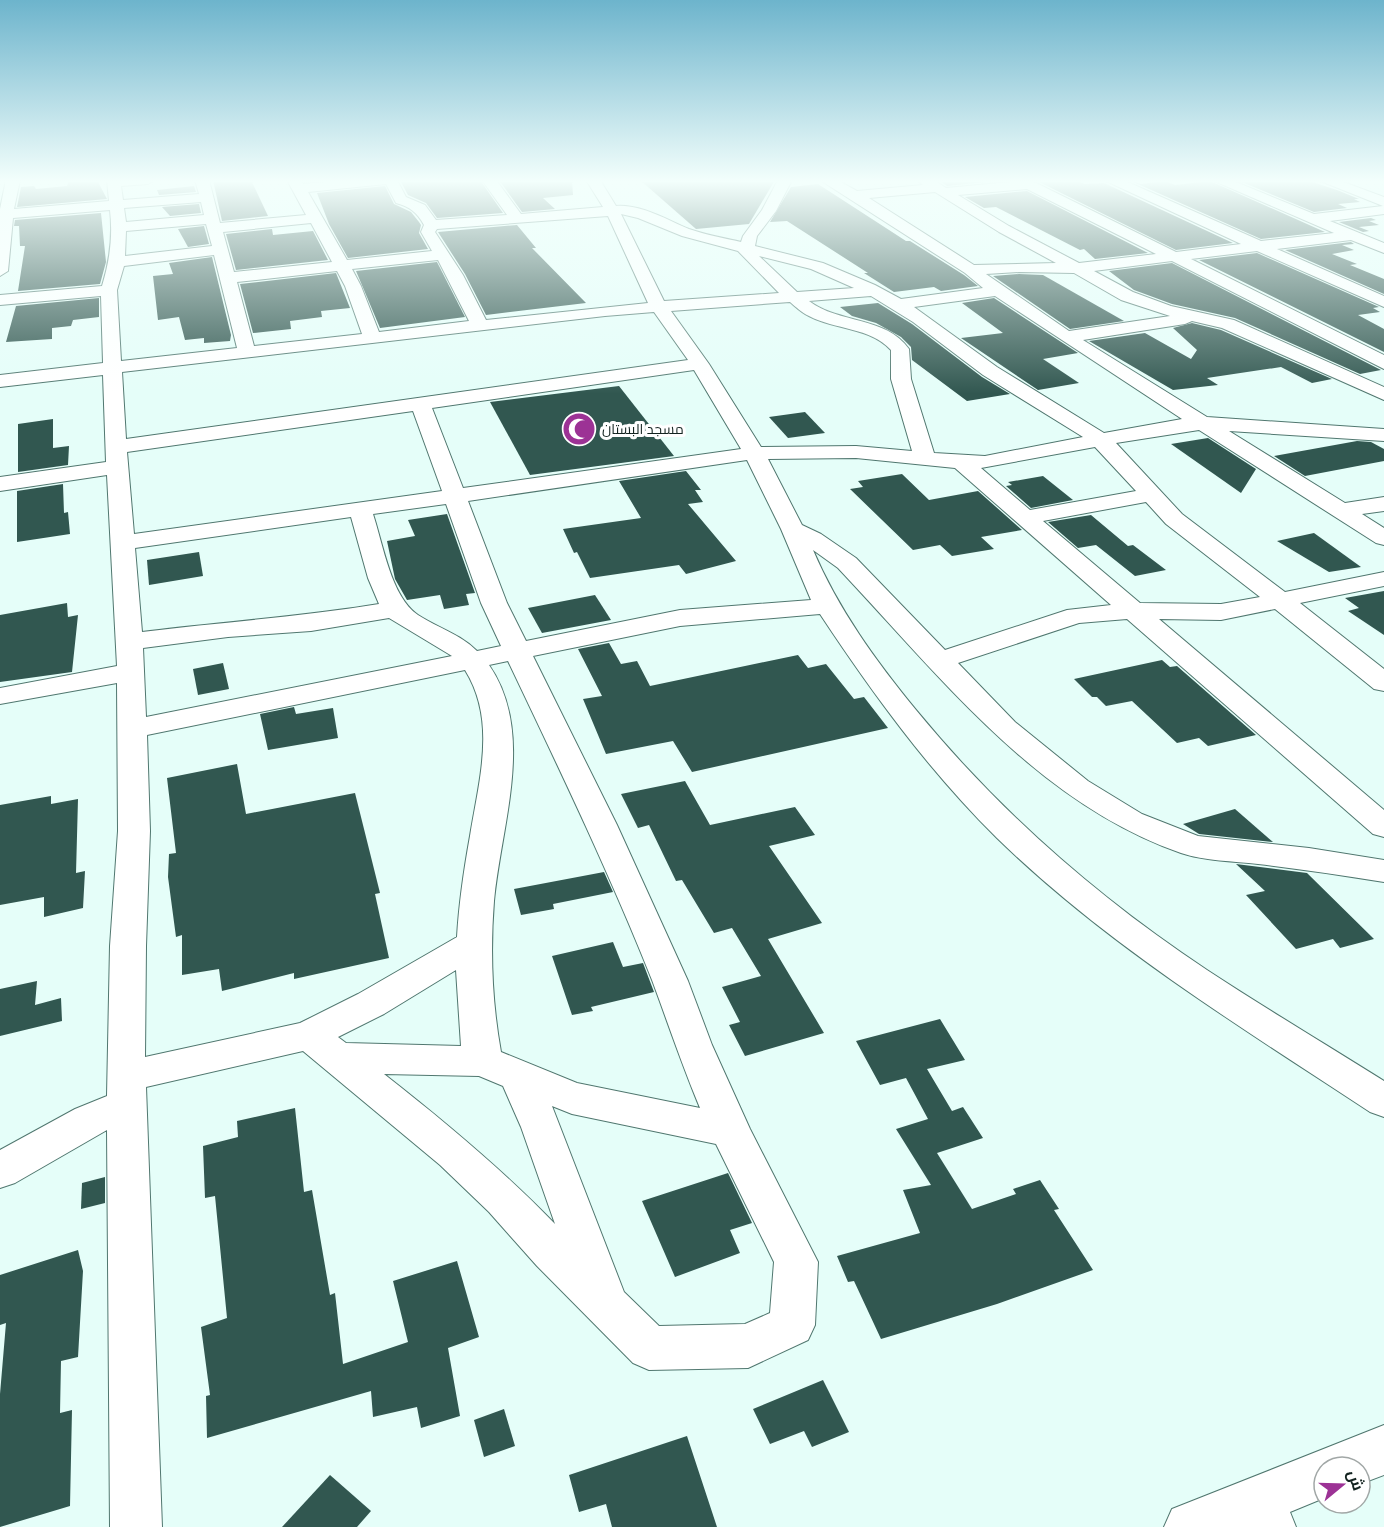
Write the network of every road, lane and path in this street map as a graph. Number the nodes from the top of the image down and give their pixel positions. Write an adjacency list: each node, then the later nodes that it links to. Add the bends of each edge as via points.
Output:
1 (1, 251): 20 (street)
2 (114, 251): 22 (street)
3 (216, 251): 22 (street)
4 (221, 251): 24 (street)
5 (334, 251): 17 (street)
6 (440, 251): 15 (street)
7 (634, 251): 33 (street)
8 (749, 251): 29 (street)
9 (765, 251): 27 (street, via 817,266)
10 (942, 251): 19 (street)
11 (1046, 251): 18 (street)
12 (1162, 251): 16 (street)
13 (1219, 251): 16 (street)
14 (1273, 251): 31 (street)
15 (442, 255): 17 (street); 21 (street)
16 (1173, 257): 18 (street); 40 (street)
17 (342, 266): 24 (street); 26 (street)
18 (1077, 268): 19 (street); 34 (street, via 1144,303)
19 (971, 270): 28 (street)
20 (0, 271)
21 (455, 274): 23 (street); 35 (street)
22 (113, 276): 30 (street); 44 (street)
23 (433, 277)
24 (227, 278): 39 (street)
25 (370, 284): 26 (street)
26 (353, 286): 37 (street)
27 (874, 291): 29 (street); 32 (street)
28 (998, 291): 32 (street); 36 (street)
29 (794, 295): 33 (street); 53 (street, via 818,314 876,332 897,345 901,379)
30 (0, 300)
31 (1384, 302)
32 (898, 304): 50 (street, via 989,370)
33 (658, 306): 35 (street); 43 (street)
34 (1203, 316): 36 (street); 41 (street)
35 (480, 326): 37 (street)
36 (1066, 337): 48 (street)
37 (372, 338): 39 (street)
38 (1384, 349): 40 (street)
39 (247, 352): 44 (street)
40 (1364, 352): 41 (street); 42 (street)
41 (1309, 361): 46 (street)
42 (1384, 363)
43 (700, 364): 47 (street); 51 (street)
44 (112, 368): 45 (street); 52 (street)
45 (0, 381)
46 (1384, 394)
47 (421, 404): 52 (street); 56 (street)
48 (1206, 423): 49 (street); 50 (street, via 1180,424); 60 (street)
49 (1384, 435)
50 (1099, 440): 54 (street, via 985,462); 57 (street)
51 (754, 453): 53 (street, via 844,452); 56 (street); 62 (street)
52 (117, 457): 55 (street); 64 (street)
53 (925, 459): 54 (street)
54 (961, 462): 61 (street)
55 (0, 484)
56 (456, 494): 59 (street); 70 (street)
57 (1149, 495): 61 (street); 66 (street, via 1203,543)
58 (1384, 504): 60 (street)
59 (360, 509): 64 (street); 68 (street)
60 (1341, 510): 63 (street)
61 (1027, 517): 69 (street)
62 (793, 529): 67 (street); 73 (street, via 847,563)
63 (1384, 538)
64 (124, 543): 71 (street)
65 (1384, 579): 66 (street)
66 (1282, 601): 69 (street, via 1221,612); 74 (street)
67 (827, 606): 70 (street, via 696,615); 83 (street, via 877,679 937,755 1008,831 1192,978)
68 (395, 609): 71 (street, via 311,623 228,629); 72 (street, via 411,622 464,650)
69 (1134, 610): 73 (street, via 1061,619); 77 (street)
70 (515, 650): 72 (street); 84 (street, via 605,835)
71 (131, 657): 75 (street); 76 (street)
72 (472, 660): 76 (street); 79 (street, via 492,699 499,742)
73 (941, 660): 78 (street, via 1033,753 1077,788 1131,821 1193,846)
74 (1384, 683)
75 (0, 696)
76 (132, 729): 82 (street, via 134,831)
77 (1384, 827)
78 (1384, 871)
79 (474, 943): 80 (street, via 371,1004); 81 (street, via 476,1026)
80 (323, 1046): 81 (street); 82 (street); 86 (street, via 455,1153)
81 (501, 1068): 84 (street, via 572,1098); 86 (street, via 541,1126)
82 (126, 1090): 85 (street, via 89,1120); 89 (street)
83 (1384, 1101)
84 (730, 1130): 86 (street, via 795,1262 792,1325 748,1346 649,1348)
85 (0, 1171)
86 (606, 1304)
87 (1312, 1481): 88 (street)
88 (1261, 1514): 90 (street)
89 (136, 1527)
90 (1190, 1527)

